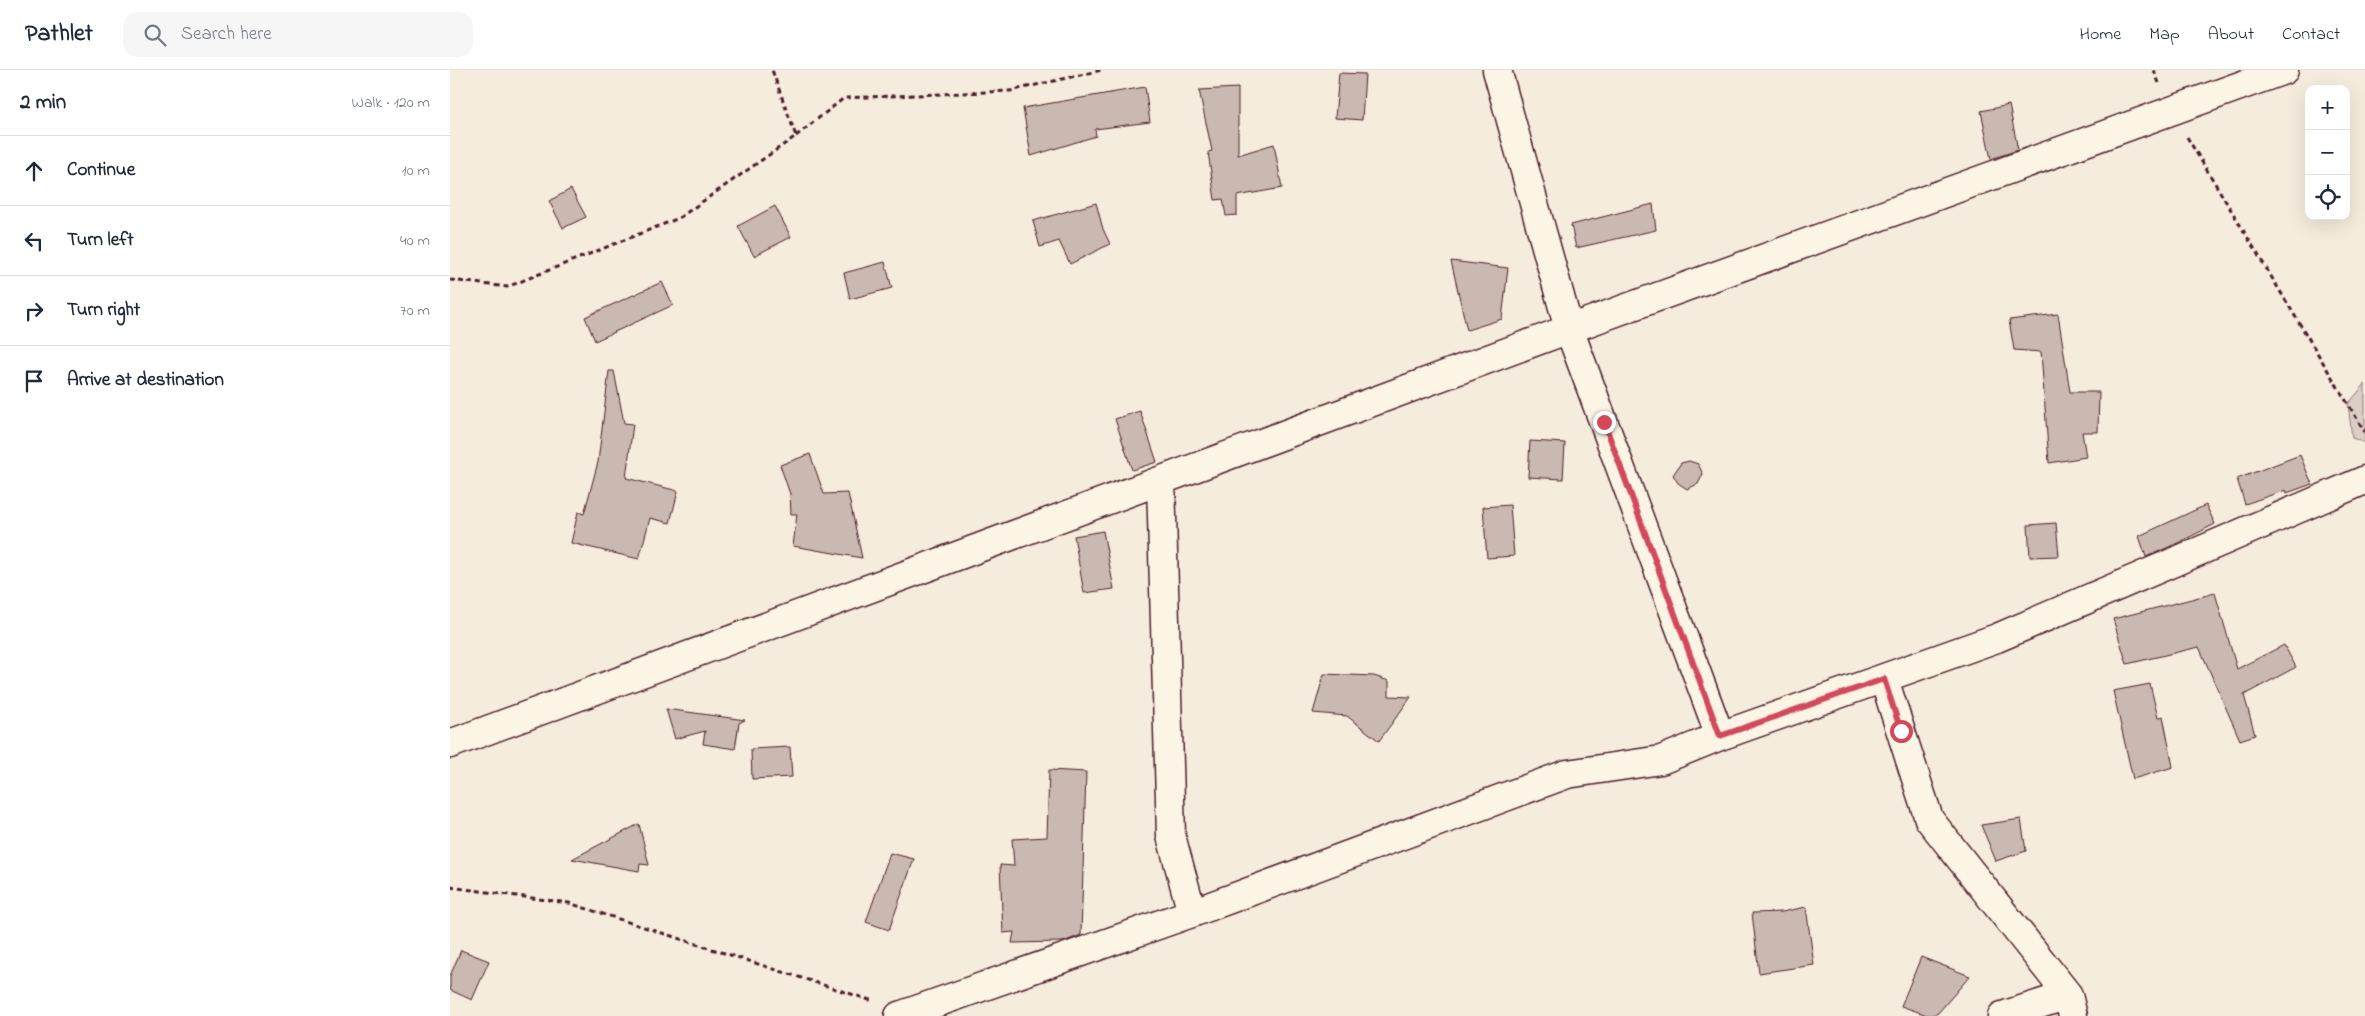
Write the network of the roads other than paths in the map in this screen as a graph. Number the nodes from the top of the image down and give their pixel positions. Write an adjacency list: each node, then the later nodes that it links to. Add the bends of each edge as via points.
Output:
1 (1497, 70): 3 (street)
2 (2284, 70): 3 (street)
3 (1569, 329): 5 (street); 7 (street)
4 (2365, 480): 6 (street, via 1997,638)
5 (1162, 481): 8 (street); 9 (street, via 1171,836)
6 (1884, 679): 7 (street); 10 (street, via 1929,819)
7 (1720, 736): 9 (street, via 1661,760 1567,774)
8 (450, 744)
9 (1192, 913): 11 (street)
10 (2071, 1005): 12 (street)
11 (904, 1014)
12 (2002, 1016)

